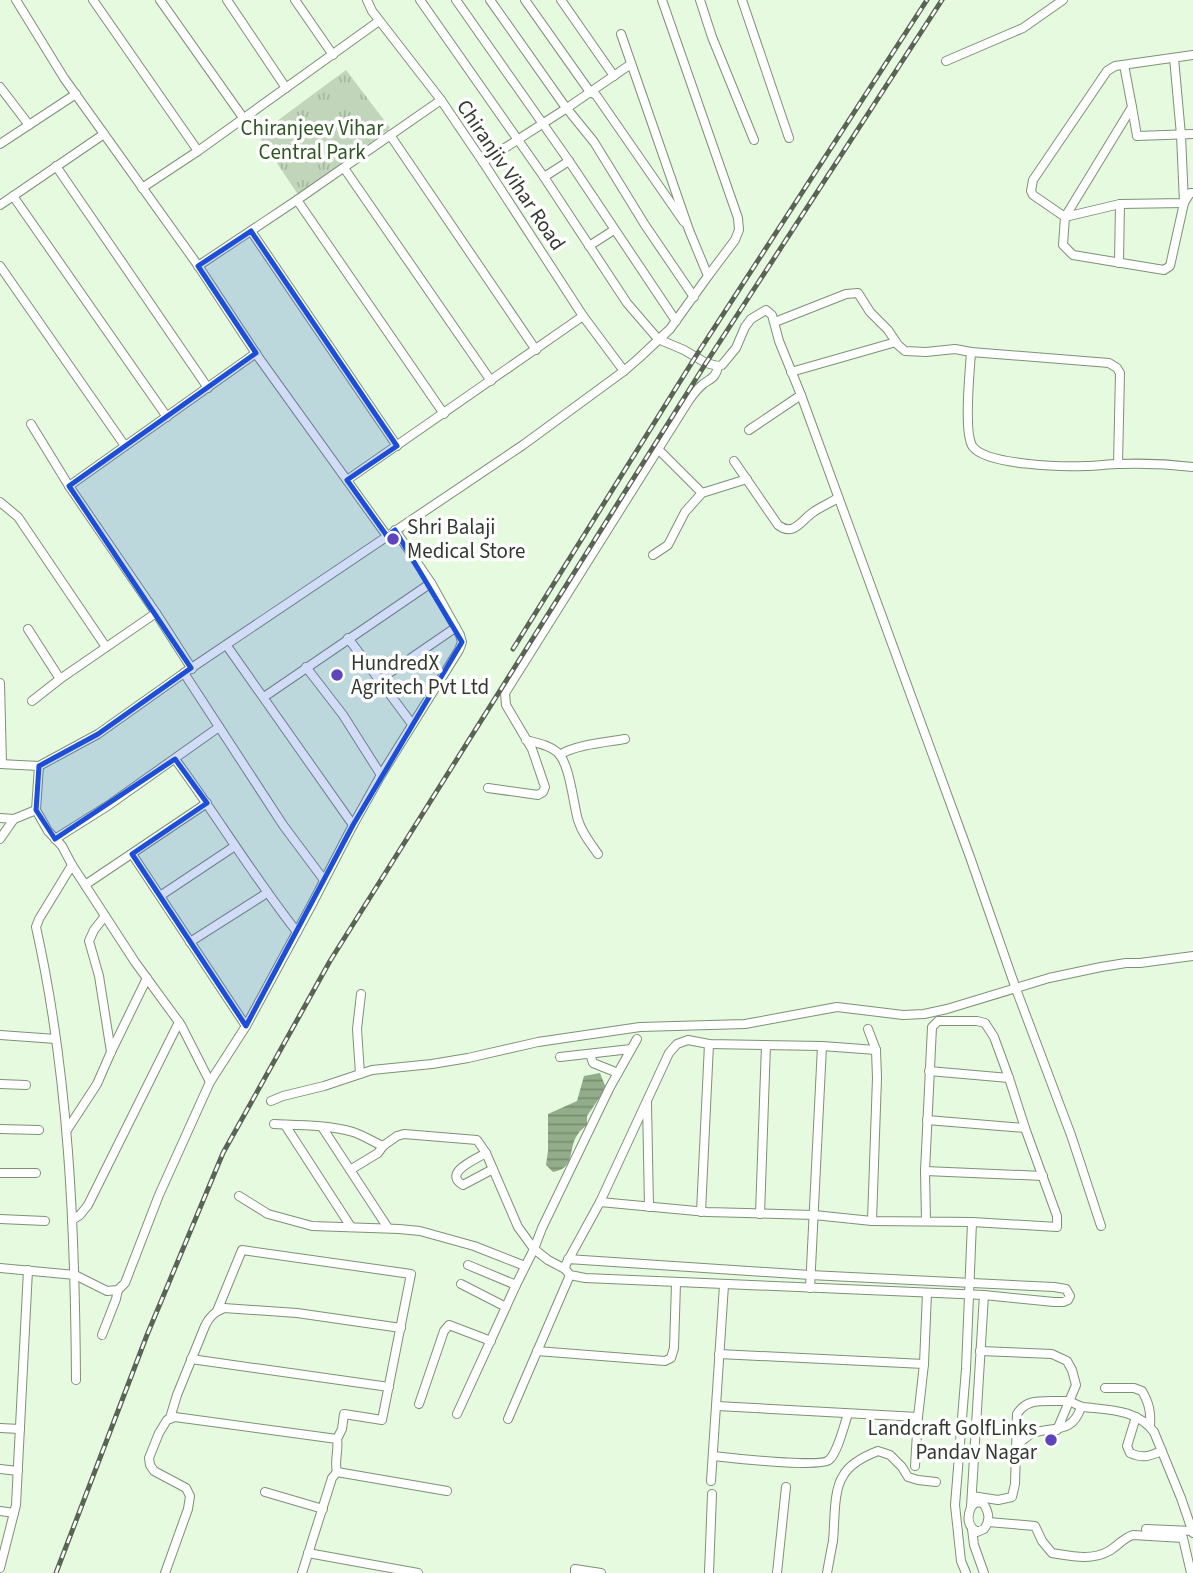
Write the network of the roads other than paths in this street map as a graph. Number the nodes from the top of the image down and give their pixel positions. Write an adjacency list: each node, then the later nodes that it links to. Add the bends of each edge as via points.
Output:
1 (16, 0): 28 (street)
2 (93, 0): 43 (street)
3 (160, 0): 32 (street)
4 (227, 0): 26 (street)
5 (295, 0): 18 (street)
6 (367, 0): 16 (street, Chiranjiv Vihar Road)
7 (420, 0): 40 (street)
8 (456, 0): 33 (street)
9 (490, 0): 31 (street)
10 (525, 0): 27 (street)
11 (561, 0): 24 (street)
12 (662, 0): 64 (street, via 738,219 735,240)
13 (700, 0): 41 (street)
14 (742, 0): 39 (street)
15 (1063, 0): 21 (street, via 1023,28)
16 (379, 21): 18 (street); 29 (street, Chiranjiv Vihar Road)
17 (621, 34): 22 (street)
18 (333, 55): 26 (street)
19 (1193, 55): 20 (street)
20 (1174, 58): 23 (street); 38 (street)
21 (946, 61)
22 (631, 64): 24 (street); 58 (street)
23 (1124, 65): 30 (street); 56 (street, via 1107,71 1034,180 1033,195)
24 (614, 76): 27 (street)
25 (0, 87): 34 (street)
26 (286, 88): 32 (street)
27 (590, 92): 31 (street); 58 (street)
28 (76, 94): 34 (street); 35 (street)
29 (441, 100): 37 (street); 45 (street, Chiranjiv Vihar Road)
30 (1132, 107): 38 (street, via 1137,136); 56 (street)
31 (567, 108): 33 (street); 65 (street)
32 (244, 119): 43 (street)
33 (542, 124): 40 (street); 44 (street)
34 (29, 125): 42 (street)
35 (104, 134): 46 (street); 49 (street)
36 (1193, 134): 38 (street)
37 (390, 135): 47 (street); 71 (street)
38 (1181, 135): 53 (street)
39 (789, 138)
40 (518, 140): 45 (street); 48 (street)
41 (754, 141)
42 (0, 144)
43 (198, 151): 49 (street)
44 (569, 161): 48 (street); 57 (street)
45 (483, 162): 66 (street, Chiranjiv Vihar Road)
46 (56, 166): 51 (street); 78 (street)
47 (344, 169): 52 (street); 77 (street)
48 (544, 177): 60 (street)
49 (142, 188): 62 (street)
50 (1193, 193): 53 (street)
51 (13, 196): 55 (street); 81 (street)
52 (298, 200): 59 (street); 80 (street)
53 (1184, 203): 54 (street); 61 (street, via 1170,265 1164,270)
54 (1120, 204): 56 (street); 61 (street)
55 (0, 205)
56 (1065, 217): 61 (street, via 1063,245 1067,250)
57 (614, 230): 60 (street); 67 (street)
58 (689, 230): 64 (street)
59 (251, 231): 62 (street); 85 (street)
60 (589, 246): 69 (street)
61 (1119, 263)
62 (198, 265): 73 (street)
63 (0, 266): 84 (street)
64 (708, 276): 65 (street)
65 (694, 297): 67 (street)
66 (583, 316): 71 (street); 75 (street, Chiranjiv Vihar Road)
67 (676, 321): 69 (street)
68 (775, 322): 70 (street, via 858,293); 74 (street, via 766,310 751,319 736,348); 76 (street)
69 (658, 339): 74 (street); 75 (street)
70 (896, 342): 72 (street, via 905,351); 76 (street)
71 (536, 349): 77 (street)
72 (971, 352): 88 (street, via 1098,361 1117,368); 88 (street, via 968,395 973,448 1010,462 1087,467)
73 (256, 353): 78 (street); 91 (street)
74 (718, 366): 86 (street, via 714,378 689,400)
75 (624, 372): 96 (street)
76 (791, 372): 79 (street)
77 (491, 382): 80 (street)
78 (208, 388): 81 (street)
79 (801, 395): 83 (street); 94 (street)
80 (444, 414): 85 (street)
81 (167, 417): 84 (street)
82 (31, 424): 92 (street)
83 (749, 430)
84 (125, 446): 92 (street)
85 (397, 446): 91 (street)
86 (659, 450): 93 (street); 117 (street, via 505,693 506,705)
87 (734, 461): 90 (street)
88 (1118, 464): 89 (street)
89 (1193, 467)
90 (747, 479): 93 (street); 94 (street, via 783,528 799,526)
91 (347, 480): 97 (street)
92 (69, 486): 100 (street)
93 (702, 493): 98 (street, via 685,512 668,545)
94 (838, 498): 144 (street)
95 (0, 502): 105 (street, via 18,517)
96 (395, 530): 97 (street); 99 (street)
97 (387, 536): 104 (street)
98 (653, 555)
99 (430, 583): 102 (street); 103 (street)
100 (156, 613): 105 (street); 107 (street)
101 (27, 628): 108 (street)
102 (455, 628): 109 (street); 114 (street, via 459,650)
103 (348, 638): 106 (street); 109 (street)
104 (227, 646): 107 (street); 111 (street)
105 (107, 647): 108 (street)
106 (306, 667): 111 (street); 122 (street)
107 (188, 671): 115 (street); 121 (street, via 98,734)
108 (60, 679): 112 (street)
109 (379, 680): 114 (street)
110 (0, 683): 113 (street)
111 (264, 697): 128 (street)
112 (32, 701)
113 (1, 710): 120 (street)
114 (412, 724): 122 (street)
115 (219, 727): 119 (street); 135 (street)
116 (625, 739): 118 (street)
117 (526, 740): 118 (street); 123 (street, via 543,792)
118 (560, 755): 133 (street, via 577,818)
119 (175, 759): 124 (street); 130 (street)
120 (1, 764): 121 (street)
121 (39, 766): 125 (street)
122 (381, 775): 128 (street)
123 (488, 788)
124 (207, 803): 131 (street); 132 (street)
125 (36, 810): 127 (street); 130 (street)
126 (0, 818): 127 (street)
127 (14, 818): 129 (street)
128 (353, 825): 135 (street)
129 (0, 839)
130 (55, 839): 134 (street)
131 (236, 846): 137 (street); 138 (street)
132 (132, 853): 136 (street); 138 (street)
133 (598, 854)
134 (72, 865): 136 (street); 150 (street, via 36,926)
135 (324, 880): 140 (street)
136 (85, 885): 139 (street)
137 (267, 893): 140 (street); 141 (street)
138 (160, 896): 141 (street)
139 (105, 916): 143 (street); 157 (street, via 89,941)
140 (297, 932): 147 (street)
141 (190, 942): 147 (street)
142 (1193, 956): 144 (street, via 1101,967)
143 (147, 978): 146 (street); 157 (street)
144 (1016, 989): 162 (street, via 923,1014 837,1007 745,1024 640,1027); 197 (street)
145 (361, 994): 162 (street, via 357,1028)
146 (179, 1022): 164 (street); 192 (street, via 89,1205)
147 (246, 1026): 164 (street)
148 (868, 1029): 156 (street)
149 (0, 1035): 150 (street)
150 (56, 1039): 176 (street)
151 (637, 1039): 155 (street)
152 (709, 1044): 153 (street); 167 (street, via 688,1040 677,1044); 188 (street)
153 (766, 1045): 154 (street); 189 (street)
154 (822, 1046): 156 (street); 190 (street)
155 (631, 1049): 158 (street); 161 (street)
156 (876, 1050): 194 (street)
157 (111, 1052): 176 (street, via 97,1084)
158 (590, 1054): 159 (street); 161 (street, via 593,1063)
159 (560, 1057)
160 (929, 1071): 163 (street); 163 (street, via 935,1023 977,1021 989,1027); 169 (street)
161 (618, 1073): 200 (street)
162 (360, 1074): 168 (street)
163 (1009, 1078): 173 (street)
164 (210, 1082): 215 (street, via 125,1283)
165 (0, 1084): 166 (street)
166 (26, 1085)
167 (647, 1100): 186 (street); 187 (street)
168 (271, 1101)
169 (927, 1120): 173 (street); 181 (street)
170 (275, 1125): 171 (street)
171 (285, 1125): 172 (street); 198 (street)
172 (322, 1127): 177 (street, via 356,1132); 180 (street)
173 (1025, 1128): 184 (street)
174 (0, 1129): 175 (street)
175 (39, 1129)
176 (66, 1130): 192 (street)
177 (383, 1146): 178 (street, via 404,1134 477,1140); 180 (street)
178 (486, 1153): 179 (street); 179 (street, via 468,1163 456,1179 463,1185)
179 (493, 1168): 200 (street, via 518,1227)
180 (349, 1170): 199 (street)
181 (925, 1171): 184 (street); 195 (street)
182 (0, 1173): 183 (street)
183 (36, 1173)
184 (1043, 1176): 196 (street, via 1057,1227)
185 (239, 1196): 198 (street, via 268,1214 312,1226)
186 (600, 1202): 187 (street); 201 (street)
187 (649, 1207): 188 (street)
188 (701, 1212): 189 (street)
189 (760, 1214): 190 (street)
190 (814, 1216): 194 (street); 208 (street)
191 (0, 1219): 193 (street)
192 (72, 1220): 207 (street)
193 (45, 1221)
194 (872, 1221): 195 (street)
195 (926, 1222): 196 (street)
196 (972, 1222): 210 (street)
197 (1101, 1226)
198 (351, 1227): 199 (street)
199 (388, 1228): 203 (street, via 447,1238)
200 (534, 1249): 203 (street); 206 (street)
201 (568, 1259): 206 (street); 208 (street)
202 (468, 1265): 213 (street)
203 (526, 1266): 213 (street)
204 (0, 1268): 205 (street)
205 (28, 1270): 207 (street); 244 (street)
206 (568, 1272): 209 (street, via 585,1278); 224 (street)
207 (75, 1275): 215 (street, via 107,1292); 229 (street)
208 (810, 1275): 210 (street); 214 (street)
209 (676, 1283): 212 (street); 224 (street, via 674,1348 665,1361)
210 (969, 1283): 217 (street); 218 (street, via 1054,1287 1066,1289 1070,1296 1063,1302)
211 (461, 1284): 219 (street)
212 (724, 1285): 214 (street); 226 (street)
213 (516, 1286): 219 (street)
214 (810, 1288): 216 (street)
215 (118, 1290): 222 (street)
216 (927, 1293): 217 (street); 228 (street)
217 (969, 1295): 218 (street); 280 (street, via 955,1505)
218 (984, 1295): 225 (street)
219 (506, 1307): 223 (street)
220 (217, 1311): 221 (street, via 297,1313); 221 (street, via 242,1250 411,1274); 227 (street, via 209,1318)
221 (401, 1328): 230 (street)
222 (102, 1335)
223 (491, 1341): 233 (street, via 449,1325); 237 (street)
224 (537, 1351): 241 (street)
225 (980, 1351): 232 (street, via 1052,1354 1067,1361 1076,1385); 260 (street)
226 (719, 1354): 228 (street); 234 (street)
227 (191, 1359): 230 (street); 240 (street)
228 (924, 1364): 238 (street)
229 (76, 1380)
230 (389, 1387): 246 (street, via 382,1420 344,1414)
231 (1105, 1388): 242 (street, via 1142,1391 1151,1414)
232 (1068, 1401): 235 (street); 245 (street); 247 (street, via 1032,1401 1022,1407 1017,1414)
233 (419, 1404)
234 (717, 1406): 236 (street); 249 (street)
235 (1082, 1407): 239 (street); 245 (street, via 1079,1415)
236 (848, 1413): 238 (street); 249 (street, via 835,1450 824,1463)
237 (457, 1414)
238 (918, 1417): 250 (street)
239 (1136, 1417): 242 (street); 248 (street, via 1127,1446 1130,1452 1146,1457)
240 (170, 1418): 246 (street); 272 (street, via 159,1433 150,1465 186,1488 190,1496)
241 (508, 1419)
242 (1150, 1426): 248 (street)
243 (0, 1428): 244 (street)
244 (20, 1429): 252 (street)
245 (1057, 1430): 247 (street, via 1032,1434)
246 (337, 1439): 253 (street)
247 (1017, 1445): 260 (street, via 1012,1497)
248 (1162, 1451): 268 (street)
249 (713, 1456): 254 (street)
250 (915, 1466)
251 (0, 1469): 252 (street)
252 (18, 1471): 264 (street)
253 (337, 1472): 257 (street); 262 (street)
254 (711, 1481)
255 (936, 1482): 279 (street, via 908,1477 890,1455 878,1451 852,1465 842,1476 837,1494)
256 (786, 1487): 278 (street)
257 (447, 1491)
258 (265, 1492): 262 (street)
259 (712, 1494): 277 (street)
260 (972, 1496): 261 (street)
261 (971, 1507): 265 (street, via 983,1503); 266 (street, via 968,1521)
262 (323, 1509): 270 (street)
263 (0, 1511): 264 (street)
264 (14, 1513): 271 (street)
265 (988, 1522): 266 (street, via 985,1529); 269 (street, via 1035,1526 1052,1553 1087,1558 1133,1535)
266 (972, 1529): 281 (street)
267 (1146, 1529): 268 (street)
268 (1193, 1534): 269 (street)
269 (1182, 1538): 282 (street)
270 (308, 1553): 273 (street); 274 (street)
271 (0, 1569)
272 (165, 1573)
273 (302, 1573)
274 (418, 1573)
275 (575, 1573): 276 (street, via 575,1569)
276 (601, 1573)
277 (709, 1573)
278 (777, 1573)
279 (827, 1573)
280 (966, 1573)
281 (984, 1573)
282 (1191, 1573)

